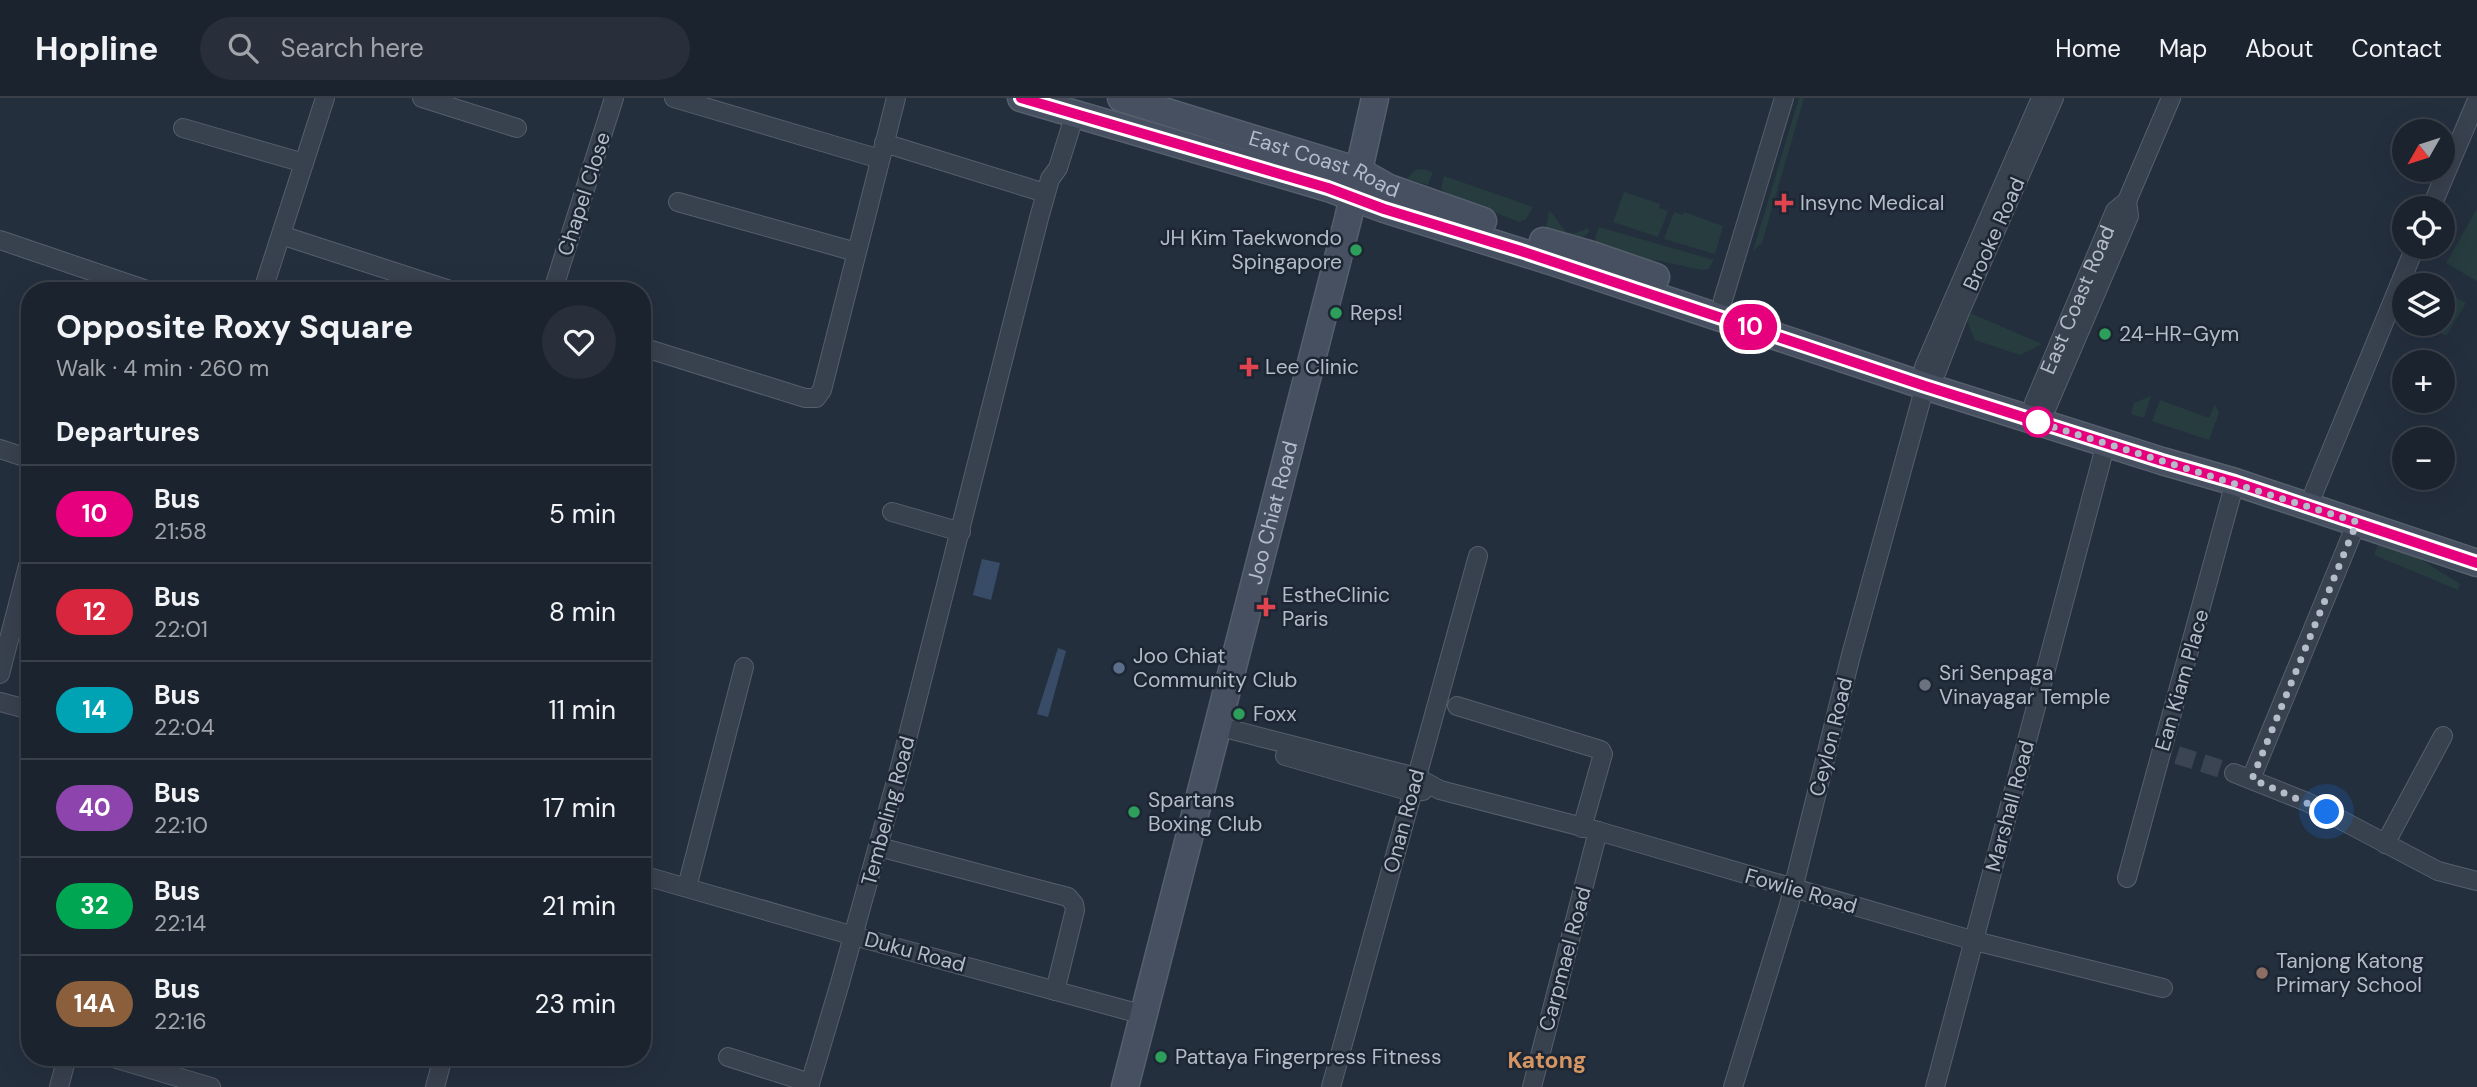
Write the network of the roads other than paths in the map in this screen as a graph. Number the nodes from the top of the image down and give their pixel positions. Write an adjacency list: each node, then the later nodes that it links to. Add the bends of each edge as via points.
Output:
1 (325, 98): 18 (street)
2 (422, 98): 16 (street)
3 (614, 98): 30 (street, Chapel Close)
4 (674, 98): 17 (street)
5 (896, 98): 17 (street)
6 (1021, 98): 14 (main road, East Coast Road)
7 (1121, 98): 19 (main road, East Coast Road)
8 (1375, 98): 19 (main road, Joo Chiat Road)
9 (1784, 98): 31 (street)
10 (2041, 98): 33 (street, Brooke Road)
11 (2054, 98): 33 (street, Brooke Road)
12 (2171, 98): 34 (street, East Coast Road, via 2127,201 2129,216 2076,320)
13 (2477, 100): 21 (street)
14 (1069, 113): 19 (main road, East Coast Road); 20 (street, Tembeling Road, via 1058,168)
15 (183, 128): 18 (street)
16 (517, 128)
17 (882, 151): 20 (street); 25 (street)
18 (304, 163): 23 (street)
19 (1356, 184): 31 (main road, East Coast Road, via 1390,188); 33 (main road, East Coast Road, via 1384,209); 52 (main road, Joo Chiat Road)
20 (1048, 186): 42 (street, Tembeling Road)
21 (2436, 196)
22 (678, 202): 25 (street)
23 (281, 235): 28 (street); 29 (street)
24 (0, 240): 27 (street)
25 (856, 252): 32 (street, via 822,390 816,398)
26 (2409, 259): 39 (street)
27 (124, 282)
28 (266, 282)
29 (425, 282)
30 (556, 282)
31 (1723, 300): 33 (main road, East Coast Road)
32 (651, 350)
33 (1929, 375): 34 (main road, East Coast Road); 35 (main road, East Coast Road); 64 (street, Ceylon Road, via 1851,655)
34 (2040, 405): 39 (main road, East Coast Road)
35 (2106, 443): 38 (main road, East Coast Road); 66 (street, Marshall Road)
36 (0, 449): 37 (street)
37 (21, 456)
38 (2235, 482): 39 (main road, East Coast Road); 61 (street, Ean Kiam Place, via 2169,753)
39 (2308, 498): 41 (main road); 43 (main road)
40 (892, 512): 42 (street)
41 (2357, 522): 45 (main road); 55 (street)
42 (961, 532): 59 (street, Tembeling Road)
43 (2477, 544)
44 (1478, 556): 56 (street, Onan Road)
45 (2477, 563)
46 (21, 593): 48 (street)
47 (744, 667): 63 (street)
48 (0, 674)
49 (0, 702): 51 (street)
50 (1457, 706): 57 (street, Carpmael Road, via 1601,750)
51 (21, 708)
52 (1216, 731): 56 (street, Fowlie Road); 69 (main road, Joo Chiat Road)
53 (2443, 736): 58 (street)
54 (2234, 773): 55 (street)
55 (2252, 779): 58 (street)
56 (1414, 785): 57 (street, Fowlie Road); 79 (street, Onan Road)
57 (1590, 830): 64 (street, Fowlie Road); 80 (street, Carpmael Road)
58 (2385, 844): 62 (street, via 2438,871)
59 (879, 846): 65 (street, Tembeling Road); 68 (street, via 1068,897 1074,910)
60 (651, 877): 63 (street, Duku Road)
61 (2127, 878)
62 (2477, 881)
63 (687, 887): 65 (street, Duku Road)
64 (1793, 889): 66 (street, Fowlie Road); 81 (street, Ceylon Road)
65 (854, 936): 68 (street, Duku Road); 74 (street, Tembeling Road)
66 (1975, 941): 67 (street, Fowlie Road); 82 (street, Marshall Road)
67 (2163, 988)
68 (1055, 991): 69 (street, Duku Road)
69 (1144, 1014): 78 (main road, Joo Chiat Road)
70 (728, 1057): 74 (street)
71 (65, 1066): 75 (street)
72 (140, 1066): 76 (street)
73 (441, 1066): 77 (street)
74 (809, 1085)
75 (59, 1087)
76 (211, 1087)
77 (435, 1087)
78 (1125, 1087)
79 (1331, 1087)
80 (1532, 1087)
81 (1733, 1087)
82 (1935, 1087)

